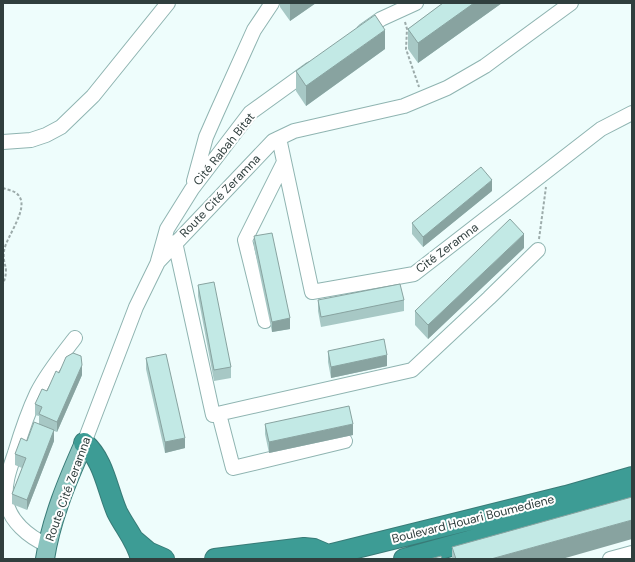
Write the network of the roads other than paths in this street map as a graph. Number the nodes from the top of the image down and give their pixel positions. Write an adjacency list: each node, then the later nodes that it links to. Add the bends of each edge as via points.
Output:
1 (168, 3): 9 (street, via 93,96 61,126 31,140)
2 (272, 3): 11 (street, Cité Rabah Bitat, via 254,30 206,137)
3 (416, 3): 5 (street, via 382,19)
4 (572, 4): 8 (street, Route Cité Zeramna, via 485,66 447,88 404,106 294,131)
5 (350, 41)
6 (325, 59): 11 (street, Cité Rabah Bitat, via 250,114)
7 (632, 113): 10 (street, Cité Zeramna, via 601,129 414,274 312,292)
8 (278, 138): 10 (street, Cité Zeramna); 12 (street, Route Cité Zeramna)
9 (3, 142)
10 (284, 162): 15 (street, via 245,240)
11 (192, 189): 14 (street, Cité Rabah Bitat, via 167,230)
12 (176, 242): 14 (street, Route Cité Zeramna); 17 (street, via 213,415)
13 (538, 250): 17 (street, via 412,370)
14 (158, 262): 19 (street, Route Cité Zeramna, via 133,314)
15 (265, 320)
16 (76, 338): 26 (street, via 54,365 37,392 5,485 6,501 19,525)
17 (219, 414): 18 (street, via 233,468)
18 (345, 440)
19 (84, 443): 25 (highway, via 96,457 117,511); 26 (main road, Route Cité Zeramna, via 63,495)
20 (632, 467): 22 (street)
21 (632, 477): 22 (highway, Boulevard Houari Boumediene)
22 (612, 484): 28 (highway, Boulevard Houari Boumediene)
23 (632, 496): 24 (highway, Boulevard Houari Boumediene)
24 (599, 505): 31 (highway, Boulevard Houari Boumediene); 32 (highway, via 595,514 587,520)
25 (138, 550): 29 (highway)
26 (46, 552)
27 (632, 553): 33 (street)
28 (320, 557): 30 (highway, via 314,549 304,548)
29 (164, 559)
30 (215, 559)
31 (404, 559)
32 (444, 559)
33 (610, 559)

